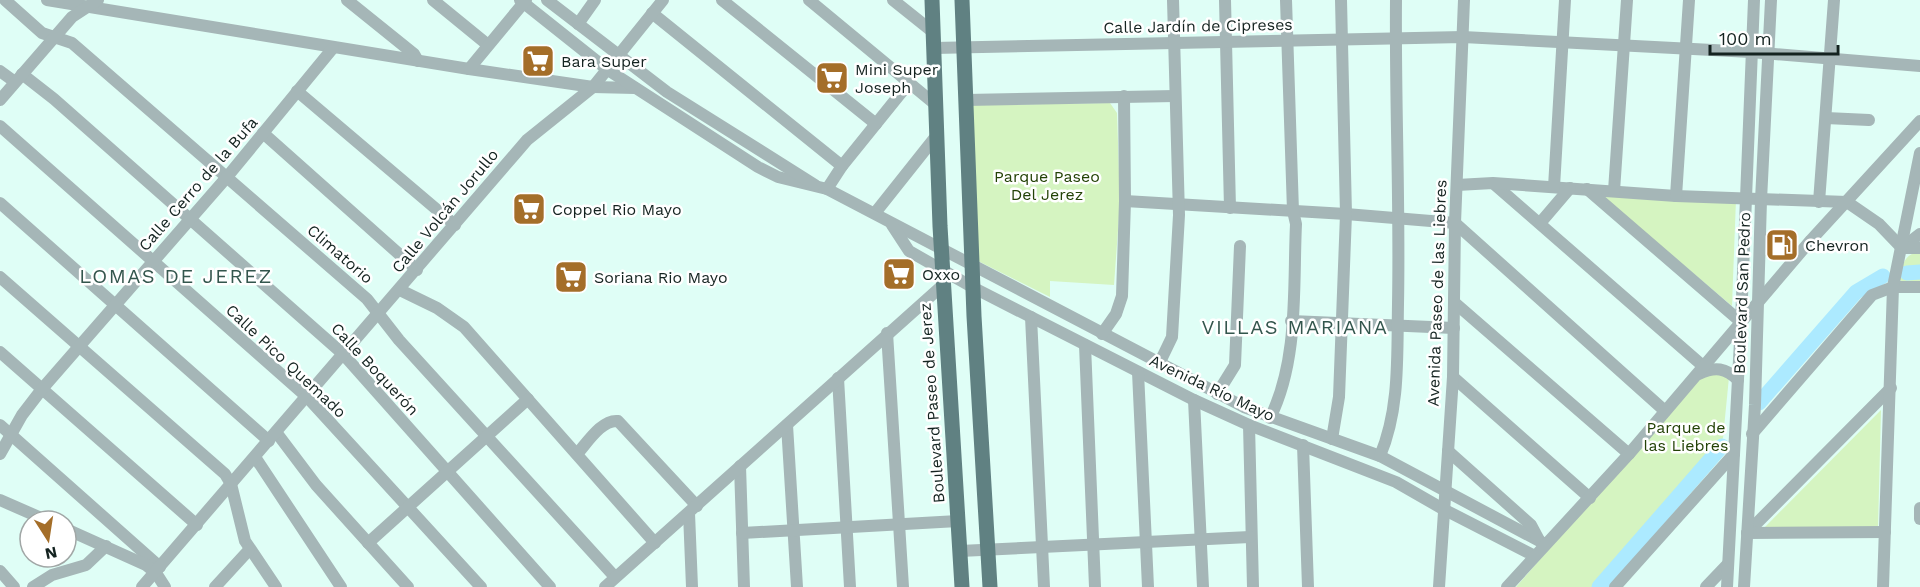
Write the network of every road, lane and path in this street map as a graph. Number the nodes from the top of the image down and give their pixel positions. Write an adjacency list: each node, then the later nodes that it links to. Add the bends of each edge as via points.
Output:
1 (5, 0): 32 (street, Climatorio)
2 (47, 0): 27 (street)
3 (98, 0): 27 (street)
4 (347, 0): 49 (street)
5 (433, 0): 39 (street)
6 (547, 0): 29 (street, Avenida Río Mayo)
7 (595, 0): 29 (street)
8 (663, 0): 28 (street, Calle Volcán Jorullo)
9 (722, 0): 67 (street)
10 (809, 0): 55 (street)
11 (893, 0): 30 (street)
12 (932, 0): 30 (main road, Boulevard Paseo de Jerez)
13 (962, 0): 40 (main road)
14 (1173, 0): 38 (street)
15 (1225, 0): 34 (street)
16 (1286, 0): 35 (street)
17 (1341, 0): 36 (street)
18 (1396, 0): 33 (street)
19 (1464, 0): 31 (street, Avenida Paseo de las Liebres)
20 (1565, 0): 37 (street)
21 (1627, 0): 41 (street)
22 (1689, 0): 44 (street)
23 (1754, 0): 45 (street, Boulevard San Pedro)
24 (1771, 0): 46 (street, Boulevard San Pedro)
25 (1834, 0): 48 (street)
26 (523, 1): 39 (street); 53 (street, Avenida Río Mayo)
27 (83, 4): 32 (street); 42 (street)
28 (652, 13): 47 (street, Calle Volcán Jorullo); 72 (street)
29 (578, 24): 47 (street, Avenida Río Mayo)
30 (933, 32): 43 (main road, Boulevard Paseo de Jerez)
31 (1463, 37): 33 (street, Calle Jardín de Cipreses); 37 (street, Calle Jardín de Cipreses); 75 (street, Avenida Paseo de las Liebres)
32 (53, 38): 54 (street); 73 (street, Climatorio, via 72,43)
33 (1395, 38): 36 (street, Calle Jardín de Cipreses); 94 (street)
34 (1226, 40): 35 (street, Calle Jardín de Cipreses); 38 (street, Calle Jardín de Cipreses); 89 (street)
35 (1287, 40): 36 (street, Calle Jardín de Cipreses); 90 (street)
36 (1342, 40): 92 (street)
37 (1563, 42): 41 (street, Calle Jardín de Cipreses); 77 (street)
38 (1176, 43): 40 (street, Calle Jardín de Cipreses); 60 (street)
39 (488, 45): 51 (street)
40 (963, 47): 43 (street, Calle Jardín de Cipreses); 62 (main road)
41 (1623, 47): 44 (street, Calle Jardín de Cipreses); 80 (street)
42 (333, 48): 49 (street); 58 (street, Calle Cerro de la Bufa)
43 (934, 48): 63 (main road, Boulevard Paseo de Jerez)
44 (1685, 50): 45 (street, Calle Jardín de Cipreses); 81 (street)
45 (1750, 52): 46 (street, Calle Jardín de Cipreses); 82 (street, Boulevard San Pedro)
46 (1768, 53): 48 (street, Calle Jardín de Cipreses); 83 (street, Boulevard San Pedro)
47 (618, 56): 53 (street, Calle Volcán Jorullo); 76 (street, Avenida Río Mayo, via 667,92)
48 (1830, 57): 50 (street, Calle Jardín de Cipreses); 64 (street)
49 (418, 61): 51 (street)
50 (1920, 66)
51 (469, 69): 56 (street)
52 (0, 70): 54 (street, Calle Boquerón)
53 (608, 70): 56 (street, Calle Volcán Jorullo); 57 (street, Avenida Río Mayo)
54 (19, 78): 61 (street); 93 (street, Calle Boquerón)
55 (909, 83): 63 (street); 67 (street)
56 (593, 87): 57 (street); 97 (street, Calle Volcán Jorullo, via 527,140)
57 (634, 88): 76 (street, Avenida Río Mayo, via 758,167 792,182)
58 (297, 91): 69 (street, Calle Cerro de la Bufa); 97 (street)
59 (1124, 96): 60 (street); 62 (street); 84 (street)
60 (1176, 96): 88 (street)
61 (0, 100)
62 (966, 100): 105 (main road)
63 (936, 105): 70 (main road, Boulevard Paseo de Jerez)
64 (1826, 118): 65 (street); 85 (street)
65 (1869, 120)
66 (1920, 121): 86 (street)
67 (876, 124): 72 (street)
68 (0, 126): 104 (street, Calle Pico Quemado)
69 (263, 133): 73 (street, Calle Cerro de la Bufa); 106 (street)
70 (937, 135): 91 (street); 101 (main road, Boulevard Paseo de Jerez)
71 (1920, 153): 102 (street)
72 (842, 166): 76 (street)
73 (227, 177): 93 (street, Calle Cerro de la Bufa); 116 (street, Climatorio, via 367,299)
74 (1494, 183): 75 (street); 77 (street); 95 (street)
75 (1457, 185): 96 (street, Avenida Paseo de las Liebres)
76 (821, 187): 91 (street, Avenida Río Mayo)
77 (1554, 187): 78 (street)
78 (1570, 188): 79 (street); 95 (street)
79 (1587, 189): 80 (street); 119 (street)
80 (1614, 191): 81 (street)
81 (1676, 196): 82 (street)
82 (1745, 199): 83 (street); 119 (street, Boulevard San Pedro)
83 (1761, 200): 85 (street); 115 (street, Boulevard San Pedro)
84 (1125, 201): 88 (street); 124 (street, via 1122,296 1116,314)
85 (1819, 202): 86 (street)
86 (1847, 202): 102 (street, via 1867,213); 115 (street)
87 (0, 203): 113 (street)
88 (1179, 205): 89 (street); 129 (street, via 1172,338)
89 (1230, 208): 90 (street)
90 (1293, 211): 92 (street); 118 (street, via 1296,224)
91 (875, 213): 98 (street, Avenida Río Mayo)
92 (1346, 214): 94 (street); 120 (street)
93 (190, 218): 104 (street, Calle Cerro de la Bufa); 128 (street, Calle Boquerón)
94 (1400, 218): 96 (street); 121 (street)
95 (1541, 222): 130 (street)
96 (1455, 223): 114 (street, Avenida Paseo de las Liebres); 142 (street)
97 (455, 225): 106 (street, Calle Volcán Jorullo)
98 (892, 225): 101 (street, Avenida Río Mayo); 108 (street, Avenida Río Mayo, via 909,251)
99 (1920, 234): 102 (street)
100 (1240, 246): 138 (street, via 1235,365)
101 (942, 247): 105 (street, Avenida Río Mayo); 108 (main road, Boulevard Paseo de Jerez)
102 (1902, 248): 103 (street); 109 (street)
103 (1920, 248)
104 (152, 262): 113 (street, Calle Cerro de la Bufa); 139 (street, Calle Pico Quemado)
105 (973, 265): 111 (main road); 124 (street, Avenida Río Mayo)
106 (417, 270): 112 (street, Calle Volcán Jorullo)
107 (0, 277): 125 (street)
108 (943, 278): 111 (street, Avenida Río Mayo); 123 (street); 172 (main road, Boulevard Paseo de Jerez)
109 (1894, 283): 110 (street); 136 (street); 147 (street, via 1864,303)
110 (1920, 287)
111 (974, 288): 117 (street, Avenida Río Mayo); 191 (main road)
112 (400, 290): 116 (street, Calle Volcán Jorullo); 140 (street, via 464,327)
113 (116, 303): 125 (street, Calle Cerro de la Bufa); 150 (street)
114 (1455, 303): 122 (street, Avenida Paseo de las Liebres); 157 (street)
115 (1759, 303): 119 (street); 147 (street, Boulevard San Pedro)
116 (379, 314): 128 (street, Calle Volcán Jorullo); 149 (street, Climatorio)
117 (1030, 316): 126 (street, Avenida Río Mayo); 189 (street)
118 (1291, 321): 120 (street); 143 (street, via 1285,385)
119 (1741, 322): 130 (street); 135 (street, Boulevard San Pedro)
120 (1343, 324): 121 (street); 151 (street)
121 (1398, 326): 122 (street); 158 (street, via 1392,423)
122 (1454, 328): 132 (street, Avenida Paseo de las Liebres)
123 (887, 333): 133 (street); 173 (street)
124 (1102, 334): 129 (street, Avenida Río Mayo)
125 (79, 345): 137 (street, Calle Cerro de la Bufa); 162 (street)
126 (1085, 345): 131 (street, Avenida Río Mayo); 187 (street)
127 (0, 352): 137 (street)
128 (343, 354): 139 (street, Calle Volcán Jorullo); 161 (street, Calle Boquerón)
129 (1159, 364): 138 (street, Avenida Río Mayo)
130 (1703, 366): 134 (street)
131 (1138, 372): 141 (street, Avenida Río Mayo); 183 (street)
132 (1453, 377): 154 (street, Avenida Paseo de las Liebres); 164 (street)
133 (838, 378): 145 (street); 175 (street)
134 (1693, 378): 135 (street, via 1708,369 1719,369 1727,370); 142 (street)
135 (1738, 380): 153 (street, Boulevard San Pedro)
136 (1891, 388): 177 (street); 179 (street)
137 (42, 389): 148 (street, Calle Cerro de la Bufa); 174 (street)
138 (1217, 394): 143 (street, Avenida Río Mayo)
139 (307, 397): 150 (street, Calle Volcán Jorullo); 166 (street, Calle Pico Quemado)
140 (528, 399): 149 (street); 156 (street)
141 (1194, 400): 146 (street, Avenida Río Mayo); 182 (street)
142 (1665, 411): 157 (street)
143 (1270, 418): 151 (street, Avenida Río Mayo)
144 (0, 425): 148 (street)
145 (787, 425): 160 (street); 176 (street)
146 (1249, 425): 152 (street, Avenida Río Mayo); 181 (street)
147 (1753, 429): 153 (street); 179 (street, Boulevard San Pedro)
148 (10, 434): 155 (street, Calle Cerro de la Bufa); 195 (street)
149 (488, 435): 161 (street); 197 (street, Climatorio)
150 (272, 437): 159 (street, Calle Volcán Jorullo); 184 (street)
151 (1332, 439): 158 (street, Avenida Río Mayo)
152 (1303, 445): 169 (street, Avenida Río Mayo, via 1396,482); 221 (street)
153 (1734, 450): 194 (street); 224 (street)
154 (1448, 451): 163 (street, Avenida Paseo de las Liebres); 186 (street, via 1531,525)
155 (0, 454)
156 (577, 454): 170 (street, via 600,429 618,421); 185 (street)
157 (1629, 454): 164 (street)
158 (1380, 456): 163 (street, Avenida Río Mayo)
159 (255, 457): 162 (street, Calle Volcán Jorullo); 204 (street)
160 (740, 466): 170 (street); 178 (street)
161 (447, 471): 166 (street); 207 (street, Calle Boquerón)
162 (231, 484): 174 (street, Calle Volcán Jorullo); 190 (street)
163 (1444, 491): 169 (street, Avenida Paseo de las Liebres); 186 (street, Avenida Río Mayo)
164 (1590, 498): 186 (street)
165 (0, 500): 168 (street)
166 (409, 507): 184 (street); 206 (street, Calle Pico Quemado)
167 (1920, 508): 171 (street)
168 (21, 509)
169 (1443, 509): 193 (street, Avenida Río Mayo); 222 (street, Avenida Paseo de las Liebres)
170 (693, 510): 185 (street); 209 (street)
171 (1920, 519)
172 (958, 521): 173 (street); 192 (main road, Boulevard Paseo de Jerez)
173 (899, 524): 175 (street); 213 (street)
174 (197, 525): 195 (street, Calle Volcán Jorullo)
175 (847, 528): 176 (street); 212 (street)
176 (794, 530): 178 (street); 211 (street)
177 (1886, 532): 179 (street); 228 (street)
178 (742, 533): 210 (street)
179 (1747, 533): 227 (street, Boulevard San Pedro)
180 (78, 534): 188 (street)
181 (1250, 537): 182 (street); 220 (street)
182 (1201, 540): 183 (street); 219 (street)
183 (1145, 542): 187 (street); 218 (street)
184 (368, 543): 205 (street)
185 (655, 543): 197 (street)
186 (1542, 543): 193 (street)
187 (1092, 545): 189 (street); 217 (street)
188 (106, 546): 195 (street); 199 (street, via 86,565 52,575)
189 (1041, 548): 191 (street); 216 (street)
190 (249, 550): 202 (street); 203 (street)
191 (988, 550): 192 (street); 215 (main road)
192 (960, 551): 214 (main road, Boulevard Paseo de Jerez)
193 (1535, 556): 223 (street)
194 (1728, 564): 225 (street); 226 (street)
195 (158, 570): 200 (street, Calle Volcán Jorullo); 201 (street)
196 (0, 571): 198 (street)
197 (615, 577): 208 (street)
198 (14, 587)
199 (33, 587)
200 (142, 587)
201 (165, 587)
202 (215, 587)
203 (276, 587)
204 (341, 587)
205 (408, 587)
206 (481, 587)
207 (550, 587)
208 (605, 587)
209 (692, 587)
210 (744, 587)
211 (796, 587)
212 (850, 587)
213 (903, 587)
214 (962, 587)
215 (990, 587)
216 (1044, 587)
217 (1095, 587)
218 (1148, 587)
219 (1203, 587)
220 (1254, 587)
221 (1308, 587)
222 (1439, 587)
223 (1507, 587)
224 (1615, 587)
225 (1706, 587)
226 (1727, 587)
227 (1744, 587)
228 (1883, 587)

